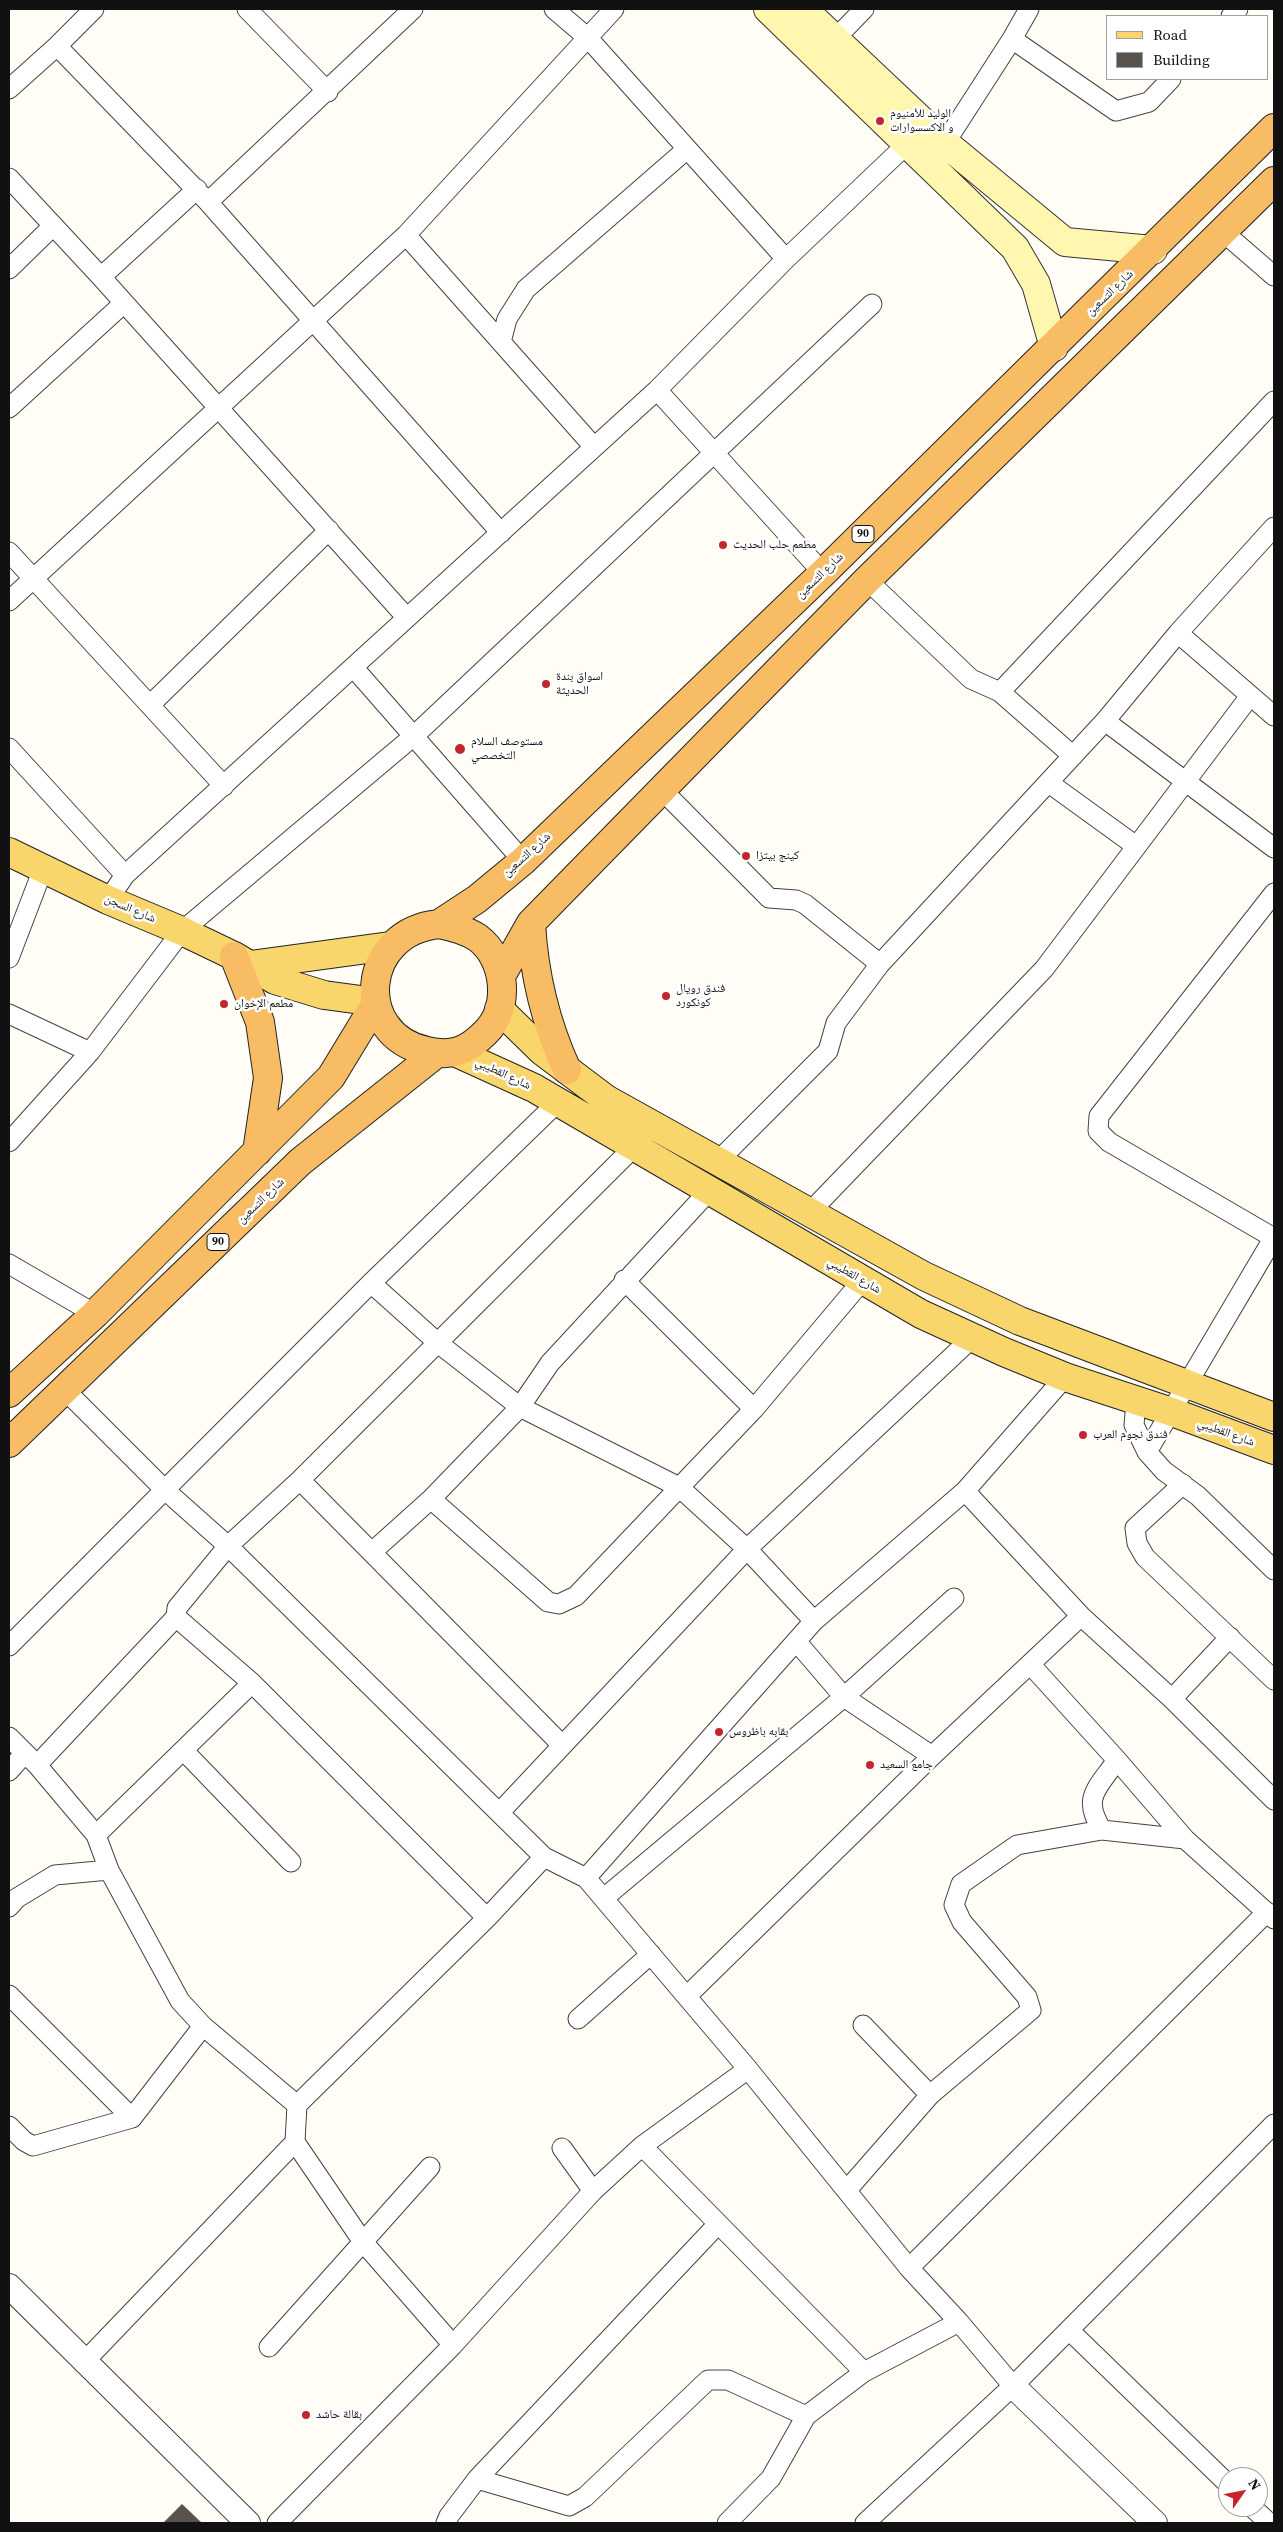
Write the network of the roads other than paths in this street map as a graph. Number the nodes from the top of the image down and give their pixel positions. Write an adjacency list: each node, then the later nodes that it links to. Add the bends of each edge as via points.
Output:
1 (94, 9): 13 (street)
2 (247, 9): 16 (street)
3 (413, 9): 16 (street)
4 (554, 9): 10 (street)
5 (614, 9): 10 (street)
6 (768, 9): 19 (main road)
7 (803, 9): 11 (main road)
8 (864, 9): 11 (street)
9 (1029, 9): 12 (street)
10 (588, 38): 20 (street); 26 (street)
11 (836, 38): 18 (main road)
12 (1012, 39): 14 (street, via 1116,111 1149,102); 18 (street)
13 (58, 46): 15 (street); 23 (street)
14 (1170, 80)
15 (9, 89)
16 (328, 92): 23 (street)
17 (1274, 128): 27 (highway, شارع التسعين / 90)
18 (946, 143): 27 (main road, via 1065,242)
19 (907, 144): 28 (street); 36 (main road, via 1015,248 1036,284)
20 (687, 149): 28 (street); 35 (street, via 526,289 507,319)
21 (9, 178): 24 (street)
22 (1274, 181): 25 (highway)
23 (202, 196): 31 (street); 34 (street)
24 (52, 227): 29 (street); 31 (street)
25 (1222, 232): 30 (street); 49 (highway)
26 (406, 235): 34 (street); 35 (street)
27 (1154, 250): 36 (highway, شارع التسعين / 90)
28 (786, 259): 37 (street)
29 (9, 269)
30 (1274, 276)
31 (101, 277): 32 (street)
32 (124, 303): 39 (street); 40 (street)
33 (872, 304): 42 (street)
34 (313, 321): 40 (street); 45 (street)
35 (501, 342): 41 (street)
36 (1054, 347): 47 (highway, شارع التسعين / 90)
37 (657, 390): 41 (street); 42 (street)
38 (1274, 401): 54 (street)
39 (9, 408)
40 (219, 408): 44 (street); 48 (street)
41 (594, 447): 45 (street)
42 (713, 454): 47 (street); 59 (street)
43 (1274, 526): 52 (street)
44 (329, 530): 51 (street); 56 (street)
45 (501, 532): 51 (street)
46 (9, 552): 48 (street)
47 (824, 573): 69 (highway, شارع التسعين / 90)
48 (33, 579): 50 (street); 56 (street)
49 (867, 580): 54 (street, via 971,679); 65 (highway)
50 (9, 601)
51 (407, 618): 53 (street)
52 (1178, 633): 55 (street); 58 (street)
53 (353, 667): 59 (street); 64 (street)
54 (1000, 692): 61 (street)
55 (1250, 696): 57 (street); 62 (street)
56 (150, 705): 64 (street)
57 (1274, 716)
58 (1105, 721): 61 (street); 62 (street)
59 (415, 735): 69 (street); 76 (street)
60 (9, 748): 71 (street)
61 (1073, 756): 63 (street)
62 (1186, 780): 66 (street); 67 (street)
63 (1049, 783): 66 (street); 80 (street)
64 (224, 786): 71 (street)
65 (662, 790): 74 (highway); 80 (street, via 769,898 805,904)
66 (1136, 846): 95 (street, via 1044,968)
67 (1274, 848)
68 (9, 852): 70 (main road, شارع السجن)
69 (522, 860): 75 (highway, شارع التسعين / 90, via 477,899)
70 (43, 869): 73 (main road, شارع السجن); 78 (street)
71 (125, 875): 73 (street)
72 (1274, 893): 96 (street, via 1099,1116 1098,1131 1109,1142)
73 (108, 900): 76 (main road, شارع السجن)
74 (531, 923): 81 (highway); 87 (highway, via 537,984 552,1035)
75 (439, 924): 77 (highway, via 412,930); 81 (highway, via 460,928 479,939 493,956)
76 (182, 931): 79 (main road, شارع السجن); 85 (street)
77 (390, 946): 79 (main road); 82 (highway, via 376,972)
78 (9, 958)
79 (242, 961): 82 (main road, شارع السجن, via 275,980 324,995); 92 (highway, via 260,1022 268,1078)
80 (880, 964): 93 (street, via 836,1023 828,1051)
81 (501, 976): 83 (highway)
82 (376, 1002): 86 (highway, via 384,1023 398,1039 416,1049); 92 (highway, via 332,1077)
83 (499, 1008): 86 (highway, via 486,1032); 87 (main road)
84 (9, 1014): 85 (street)
85 (90, 1052): 90 (street)
86 (447, 1053): 88 (main road, شارع القطيبي, via 509,1076); 106 (highway, شارع التسعين / 90, via 300,1162)
87 (567, 1070): 89 (main road, via 606,1099)
88 (558, 1102): 91 (main road, شارع القطيبي); 100 (street)
89 (655, 1126): 91 (street); 93 (main road)
90 (9, 1142)
91 (634, 1147): 94 (main road, شارع القطيبي); 103 (street)
92 (257, 1152): 101 (highway)
93 (717, 1162): 95 (main road)
94 (709, 1191): 98 (street); 99 (main road, شارع القطيبي)
95 (809, 1213): 105 (main road, via 973,1300)
96 (1274, 1238): 105 (street)
97 (9, 1264): 101 (street)
98 (624, 1280): 109 (street, via 550,1363); 110 (street)
99 (862, 1281): 102 (main road, شارع القطيبي); 110 (street)
100 (371, 1283): 103 (street); 119 (street)
101 (95, 1314): 107 (highway)
102 (972, 1338): 104 (main road, شارع القطيبي); 123 (street)
103 (438, 1343): 109 (street); 116 (street)
104 (1065, 1377): 108 (main road, شارع القطيبي); 120 (street)
105 (1188, 1385): 111 (street); 112 (main road)
106 (65, 1390): 113 (highway, شارع التسعين / 90); 119 (street)
107 (9, 1394)
108 (1136, 1402): 111 (main road, شارع القطيبي); 115 (street, via 1134,1425)
109 (520, 1407): 118 (street); 121 (street)
110 (754, 1409): 118 (street)
111 (1172, 1412): 114 (main road, شارع القطيبي); 115 (street)
112 (1274, 1417)
113 (9, 1442)
114 (1274, 1450)
115 (1147, 1452): 117 (street)
116 (300, 1480): 122 (street); 124 (street)
117 (1182, 1484): 125 (street); 130 (street, via 1135,1528 1137,1543 1145,1557)
118 (679, 1486): 121 (street, via 576,1596 559,1604 548,1602); 123 (street)
119 (165, 1490): 122 (street); 132 (street)
120 (965, 1491): 127 (street); 129 (street)
121 (431, 1499): 124 (street)
122 (228, 1546): 128 (street, via 177,1608); 146 (street)
123 (747, 1549): 129 (street); 139 (street)
124 (372, 1552): 139 (street)
125 (1274, 1570)
126 (954, 1598): 136 (street)
127 (1081, 1616): 133 (street); 137 (street)
128 (176, 1617): 135 (street); 142 (street)
129 (814, 1621): 131 (street)
130 (1230, 1637): 134 (street); 137 (street)
131 (796, 1641): 136 (street); 153 (street)
132 (9, 1646)
133 (1030, 1664): 141 (street); 143 (street)
134 (1274, 1680)
135 (252, 1683): 140 (street); 157 (street)
136 (844, 1697): 141 (street); 154 (street)
137 (1172, 1699): 145 (street)
138 (9, 1737): 142 (street)
139 (561, 1744): 146 (street)
140 (184, 1751): 148 (street); 151 (street)
141 (932, 1756): 160 (street)
142 (31, 1760): 144 (street); 148 (street)
143 (1117, 1760): 147 (street, via 1091,1798 1093,1816); 149 (street)
144 (9, 1771)
145 (1274, 1800)
146 (500, 1812): 150 (street)
147 (1102, 1830): 149 (street); 165 (street, via 1018,1845 961,1884 954,1905 962,1922 1027,1997 1031,2010)
148 (96, 1836): 152 (street)
149 (1185, 1839): 156 (street)
150 (544, 1857): 153 (street); 157 (street)
151 (291, 1862)
152 (109, 1870): 155 (street, via 55,1875); 163 (street, via 180,2001)
153 (586, 1878): 154 (street)
154 (604, 1898): 158 (street)
155 (9, 1907)
156 (1271, 1915): 178 (street)
157 (487, 1918): 166 (street)
158 (651, 1954): 160 (street); 161 (street)
159 (9, 1995): 167 (street)
160 (687, 1996): 164 (street)
161 (578, 2019)
162 (863, 2025): 165 (street)
163 (202, 2026): 166 (street); 167 (street)
164 (748, 2069): 171 (street); 174 (street)
165 (930, 2095): 174 (street)
166 (296, 2105): 170 (street)
167 (132, 2118): 169 (street, via 33,2146)
168 (1274, 2124): 181 (street)
169 (9, 2126)
170 (295, 2142): 177 (street); 184 (street)
171 (642, 2146): 175 (street); 176 (street)
172 (562, 2148): 175 (street)
173 (430, 2167): 177 (street)
174 (847, 2190): 178 (street)
175 (594, 2191): 182 (street)
176 (718, 2224): 185 (street); 189 (street)
177 (363, 2242): 182 (street); 183 (street)
178 (909, 2268): 180 (street)
179 (9, 2286): 184 (street)
180 (959, 2322): 185 (street); 186 (street)
181 (1069, 2330): 186 (street); 188 (street)
182 (453, 2346): 191 (street)
183 (269, 2347)
184 (86, 2360): 190 (street)
185 (864, 2372): 187 (street)
186 (1013, 2386): 194 (street); 195 (street)
187 (806, 2416): 189 (street, via 728,2380 708,2380 585,2497 569,2506); 193 (street, via 771,2478)
188 (1218, 2474)
189 (477, 2479): 192 (street)
190 (248, 2523)
191 (277, 2523)
192 (446, 2523)
193 (727, 2523)
194 (865, 2523)
195 (1155, 2523)

